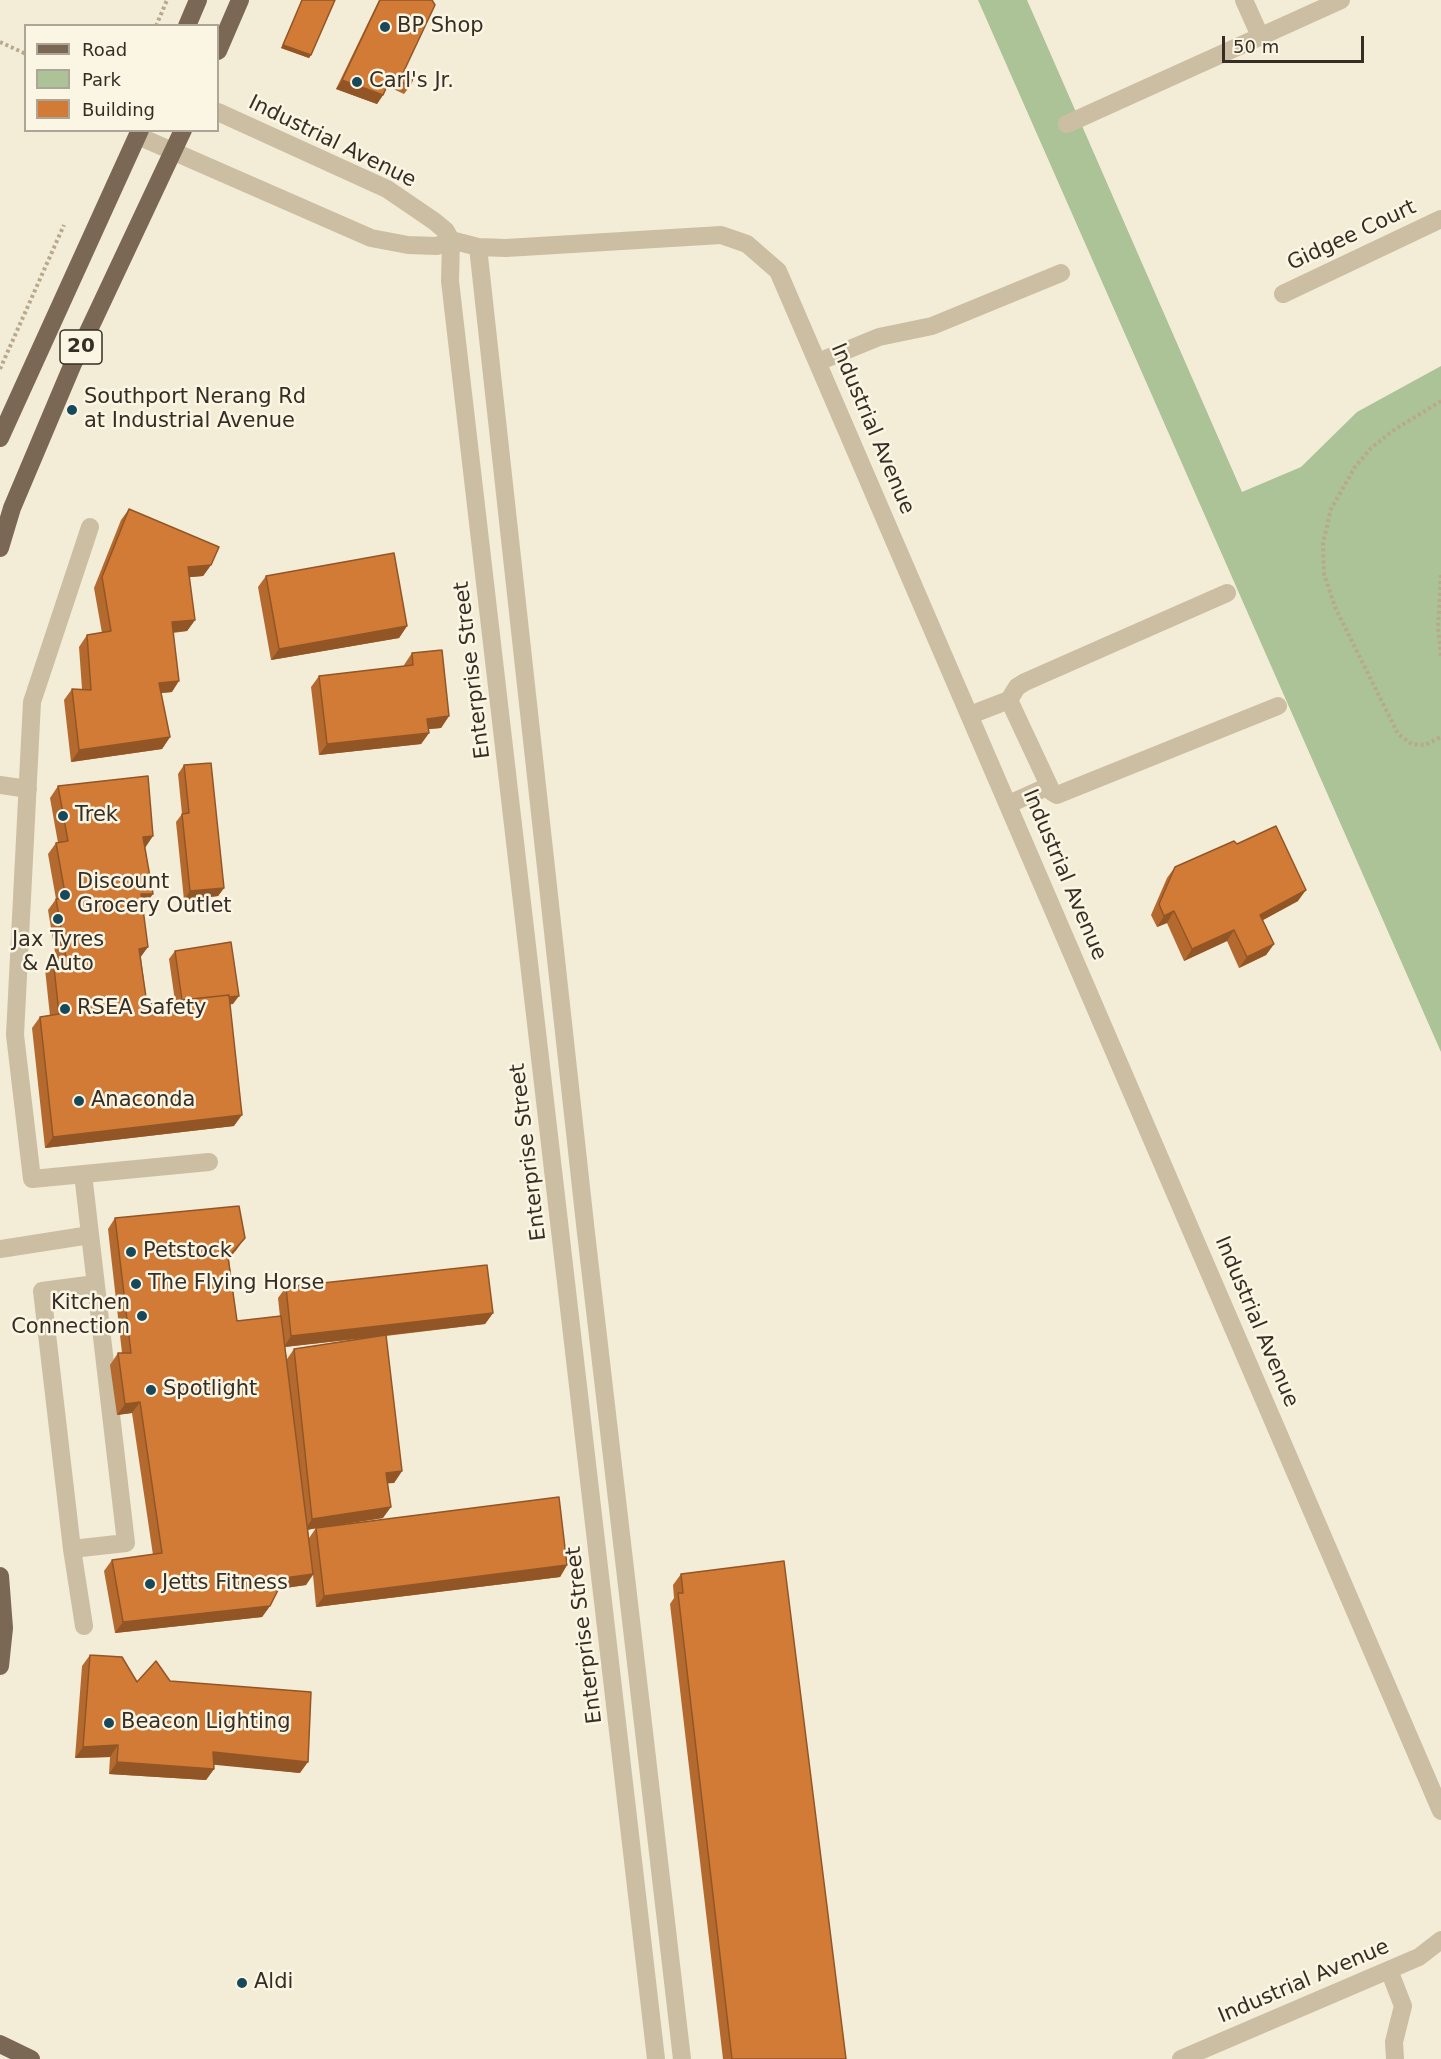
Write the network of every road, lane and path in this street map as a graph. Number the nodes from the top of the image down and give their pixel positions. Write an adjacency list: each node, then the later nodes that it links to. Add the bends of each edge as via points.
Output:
1 (167, 0): 6 (path)
2 (198, 0): 7 (main road)
3 (240, 0): 10 (main road)
4 (1244, 0): 8 (street)
5 (1341, 0): 8 (street)
6 (157, 24)
7 (188, 24)
8 (1260, 36): 13 (street)
9 (0, 42): 11 (path)
10 (219, 49)
11 (24, 53)
12 (219, 111): 19 (street, Industrial Avenue, via 387,189 434,221)
13 (1067, 124)
14 (182, 132): 16 (main road, 20)
15 (139, 133): 16 (street, Industrial Avenue); 26 (main road, 20)
16 (174, 151): 19 (street, Industrial Avenue, via 371,238 437,246); 28 (main road, 20, via 72,366 12,508)
17 (1441, 219): 22 (street, Gidgee Court)
18 (64, 225): 24 (path)
19 (451, 240): 20 (street, Industrial Avenue); 55 (street, Enterprise Street, via 450,281)
20 (478, 247): 23 (street, Industrial Avenue, via 711,234 733,238 758,252 778,271); 56 (street)
21 (1061, 273): 23 (street, via 932,326 879,337)
22 (1283, 294)
23 (818, 362): 34 (street, Industrial Avenue)
24 (0, 369)
25 (1441, 401): 35 (path, via 1394,430 1355,467 1331,509 1323,543 1324,574 1335,607 1398,734 1412,744 1425,745)
26 (0, 438)
27 (90, 527): 38 (street, via 32,702)
28 (0, 548)
29 (1441, 575): 31 (path)
30 (1227, 593): 32 (street, via 1025,682)
31 (1441, 656)
32 (1009, 700): 34 (street); 37 (street)
33 (1278, 706): 37 (street, via 1063,795 1052,792)
34 (970, 715): 39 (street, Industrial Avenue)
35 (1441, 736)
36 (0, 785): 38 (street)
37 (1049, 786): 39 (street)
38 (28, 789): 41 (street, via 15,1035 32,1179)
39 (1008, 804): 50 (street, Industrial Avenue)
40 (209, 1162): 41 (street)
41 (83, 1174): 42 (street)
42 (90, 1235): 43 (street); 44 (street)
43 (0, 1249)
44 (95, 1284): 45 (street, via 42,1290); 45 (street, via 126,1543)
45 (72, 1549): 47 (street)
46 (0, 1576): 48 (main road)
47 (84, 1626)
48 (1, 1628): 49 (main road)
49 (0, 1666)
50 (1441, 1811)
51 (1441, 1940): 52 (street, Industrial Avenue, via 1419,1958)
52 (1389, 1970): 57 (street, Industrial Avenue); 58 (street, via 1403,2006 1394,2042)
53 (0, 2044): 54 (main road)
54 (31, 2059)
55 (656, 2059)
56 (682, 2059)
57 (1181, 2059)
58 (1395, 2059)

